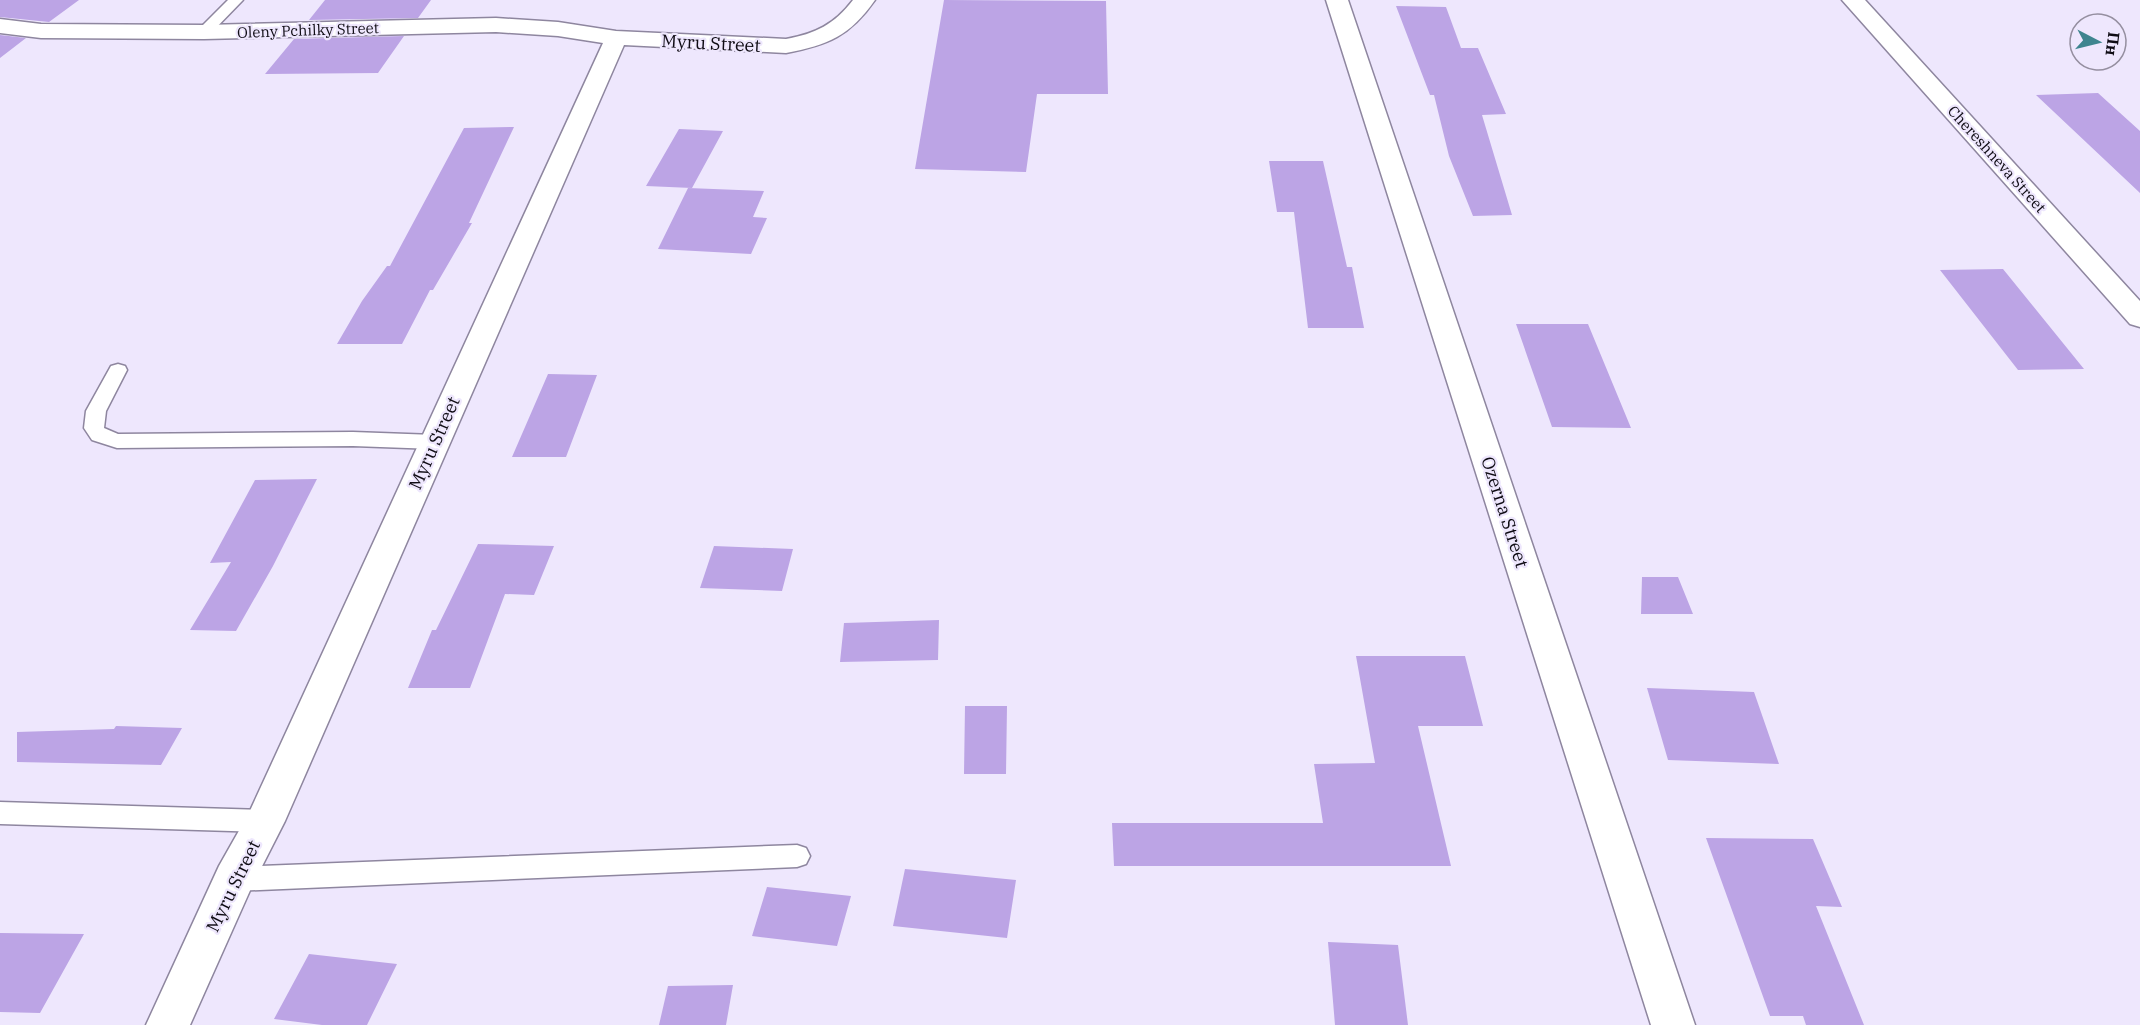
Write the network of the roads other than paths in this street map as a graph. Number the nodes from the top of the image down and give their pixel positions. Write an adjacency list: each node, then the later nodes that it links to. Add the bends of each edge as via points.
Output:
1 (236, 0): 6 (lane)
2 (864, 0): 7 (street, Myru Street, via 850,20 834,32 786,46)
3 (1337, 0): 16 (street, Ozerna Street)
4 (1853, 0): 8 (street, Chereshneva Street)
5 (0, 26): 6 (street, Oleny Pchilky Street, via 41,31)
6 (204, 32): 7 (street, Oleny Pchilky Street, via 498,16)
7 (616, 38): 10 (street, Myru Street)
8 (2140, 318)
9 (118, 370): 10 (lane, via 96,411 93,428 99,435 117,441)
10 (435, 442): 12 (street, Myru Street)
11 (0, 813): 12 (lane)
12 (265, 821): 14 (street, Myru Street)
13 (797, 856): 14 (lane)
14 (234, 879): 15 (street, Myru Street)
15 (168, 1025)
16 (1673, 1025)

